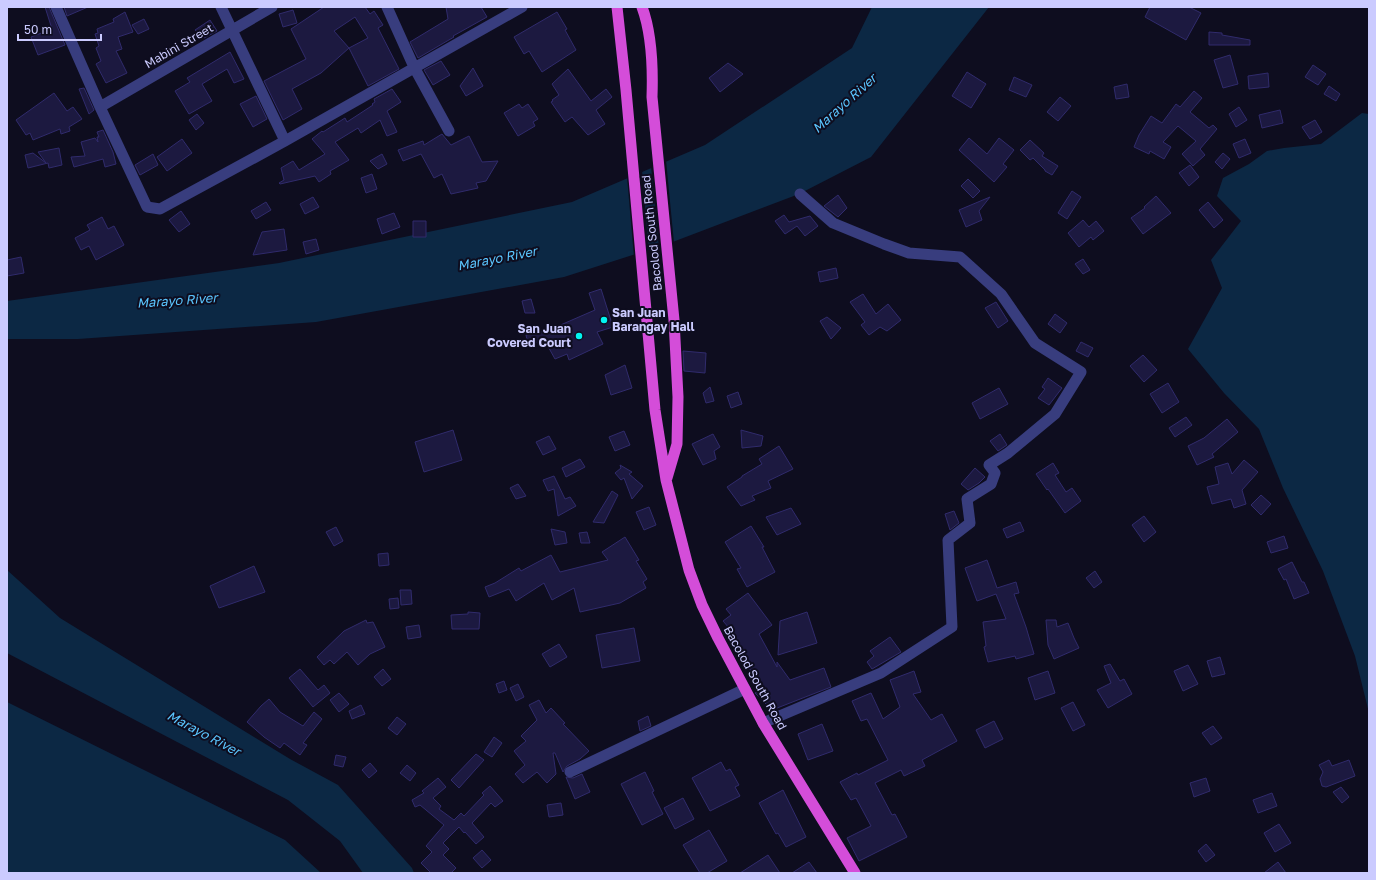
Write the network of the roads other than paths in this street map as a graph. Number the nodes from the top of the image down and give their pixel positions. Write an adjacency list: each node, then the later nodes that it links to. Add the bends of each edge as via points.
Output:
1 (56, 7): 10 (street)
2 (222, 7): 8 (street)
3 (272, 7): 8 (street, Mabini Street)
4 (387, 7): 9 (street)
5 (522, 7): 9 (street)
6 (616, 7): 14 (highway, Bacolod South Road, via 655,410)
7 (642, 7): 14 (highway, Bacolod South Road, via 646,17 653,68 652,97 674,320 678,397 678,444)
8 (232, 30): 10 (street, Mabini Street); 12 (street)
9 (414, 67): 11 (street); 12 (street)
10 (100, 107): 12 (street, via 147,207 160,209)
11 (449, 130)
12 (284, 141)
13 (800, 194): 16 (street, via 833,223 884,244 909,253 960,257 1001,294 1035,343 1081,372 1055,414 1008,453 989,465 995,473 991,484 968,499 970,523 948,540 952,627 881,673)
14 (666, 480): 15 (highway, Bacolod South Road, via 689,570 702,605)
15 (746, 689): 16 (highway, Bacolod South Road); 17 (street)
16 (764, 723): 18 (highway, Bacolod South Road)
17 (570, 772)
18 (855, 873)

